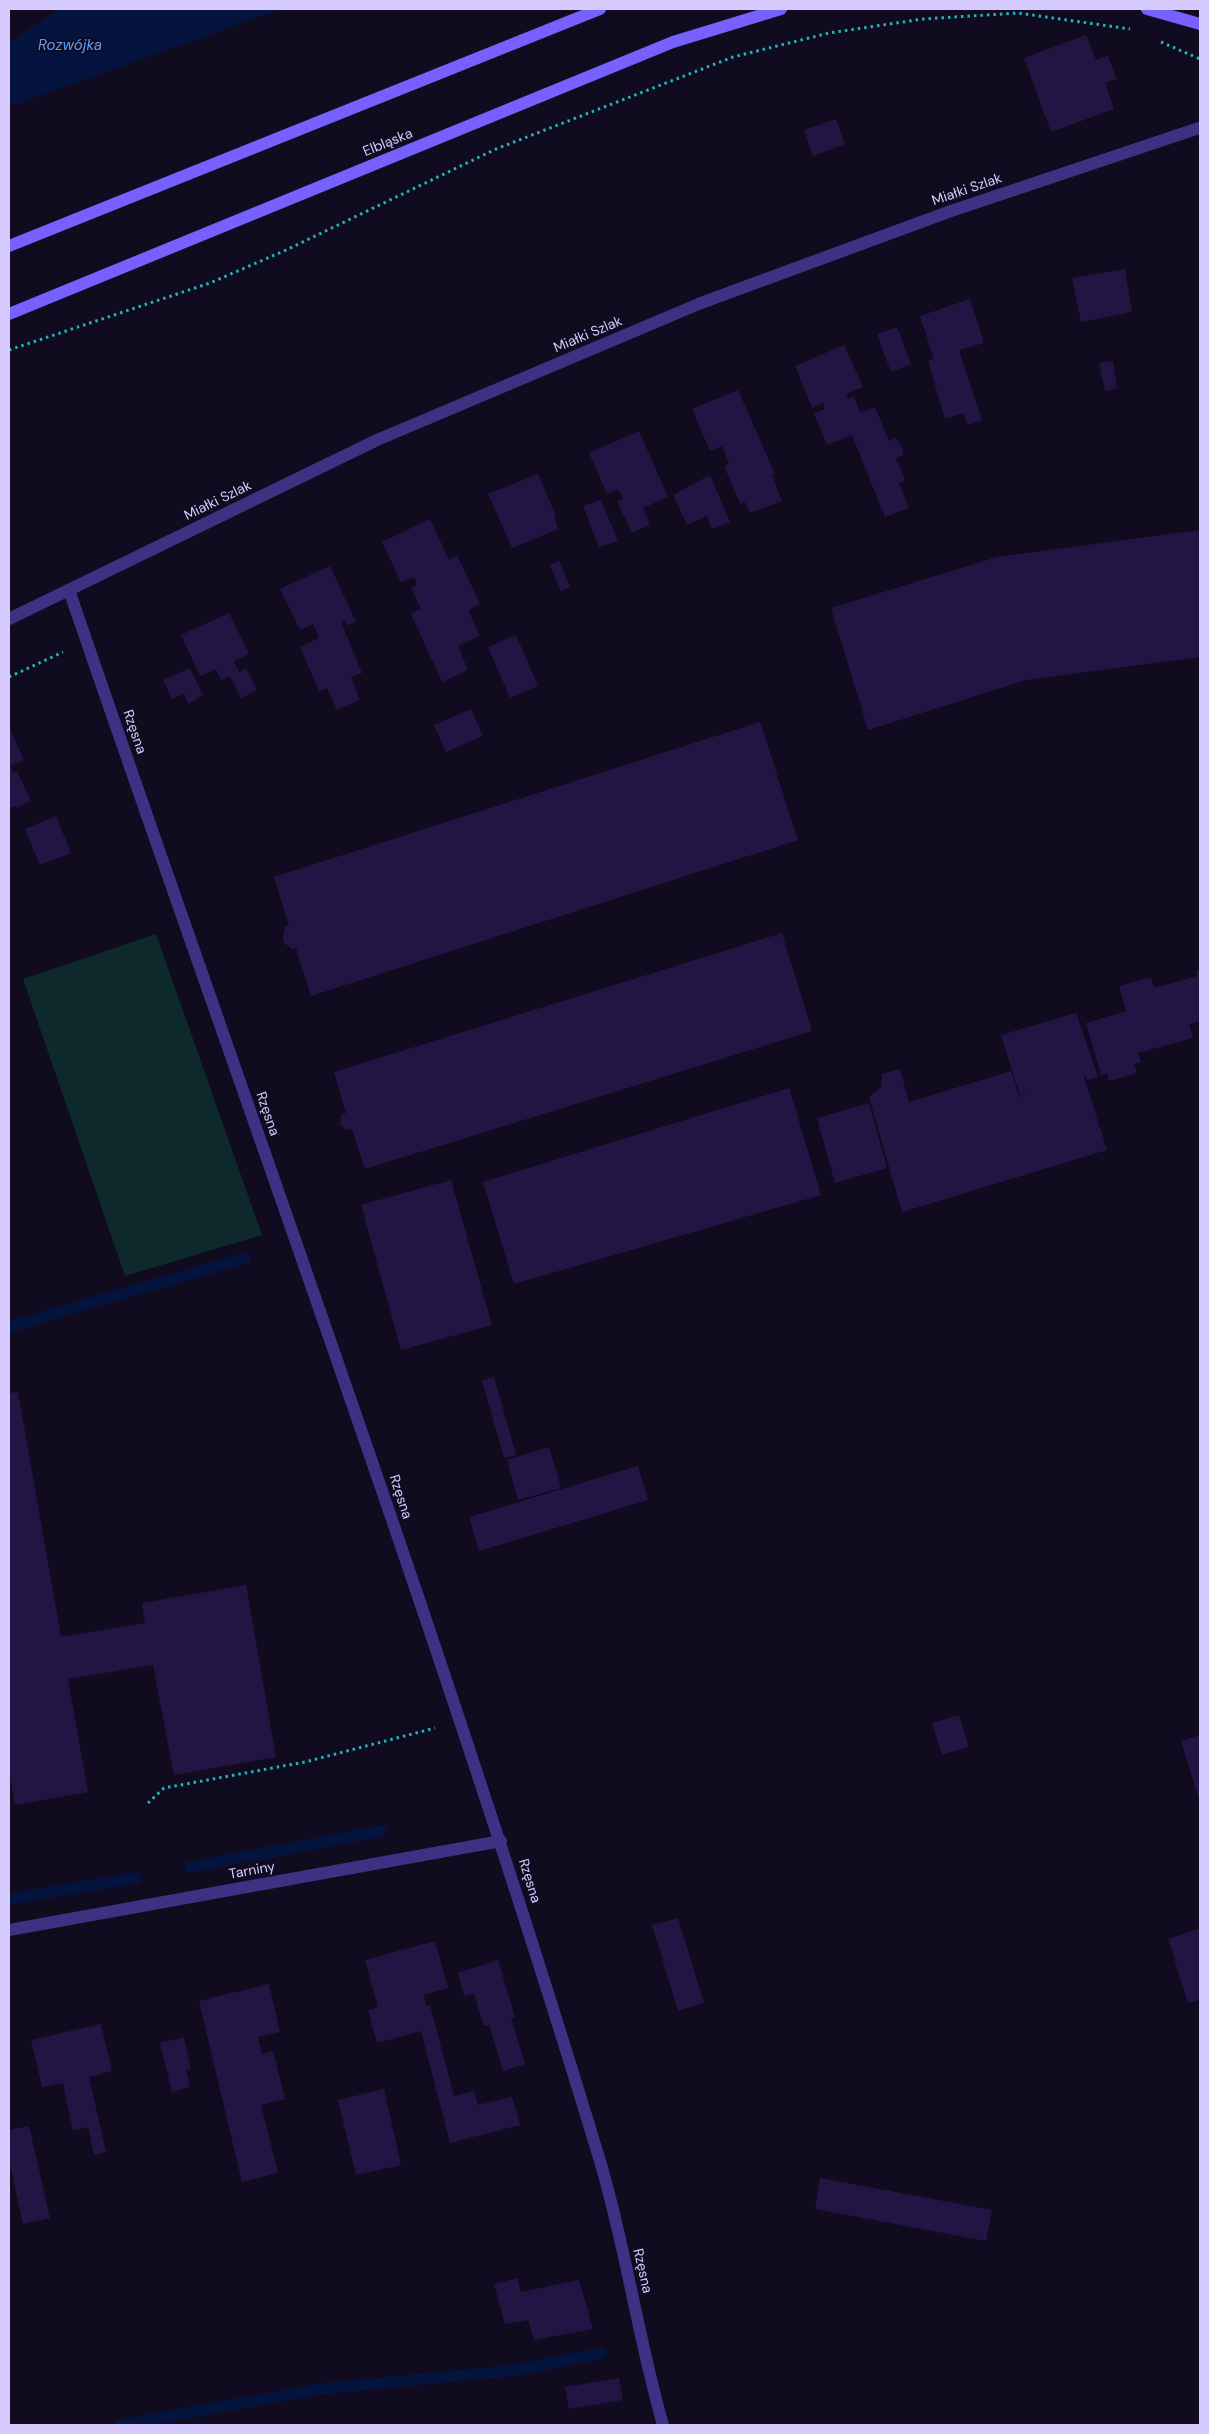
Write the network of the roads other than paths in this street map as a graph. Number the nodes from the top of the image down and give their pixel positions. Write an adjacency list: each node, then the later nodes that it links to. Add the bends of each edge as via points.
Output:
1 (600, 9): 6 (main road)
2 (781, 9): 7 (main road, Elbląska, via 673,42)
3 (1148, 9): 4 (main road)
4 (1200, 24)
5 (1199, 128): 8 (street, Miałki Szlak, via 951,211 701,303 377,440)
6 (9, 246)
7 (9, 314)
8 (69, 590): 9 (street, Miałki Szlak); 10 (street, Rzęsna)
9 (9, 619)
10 (501, 1841): 11 (street, Tarniny); 12 (street, Rzęsna, via 602,2168)
11 (9, 1930)
12 (663, 2425)

